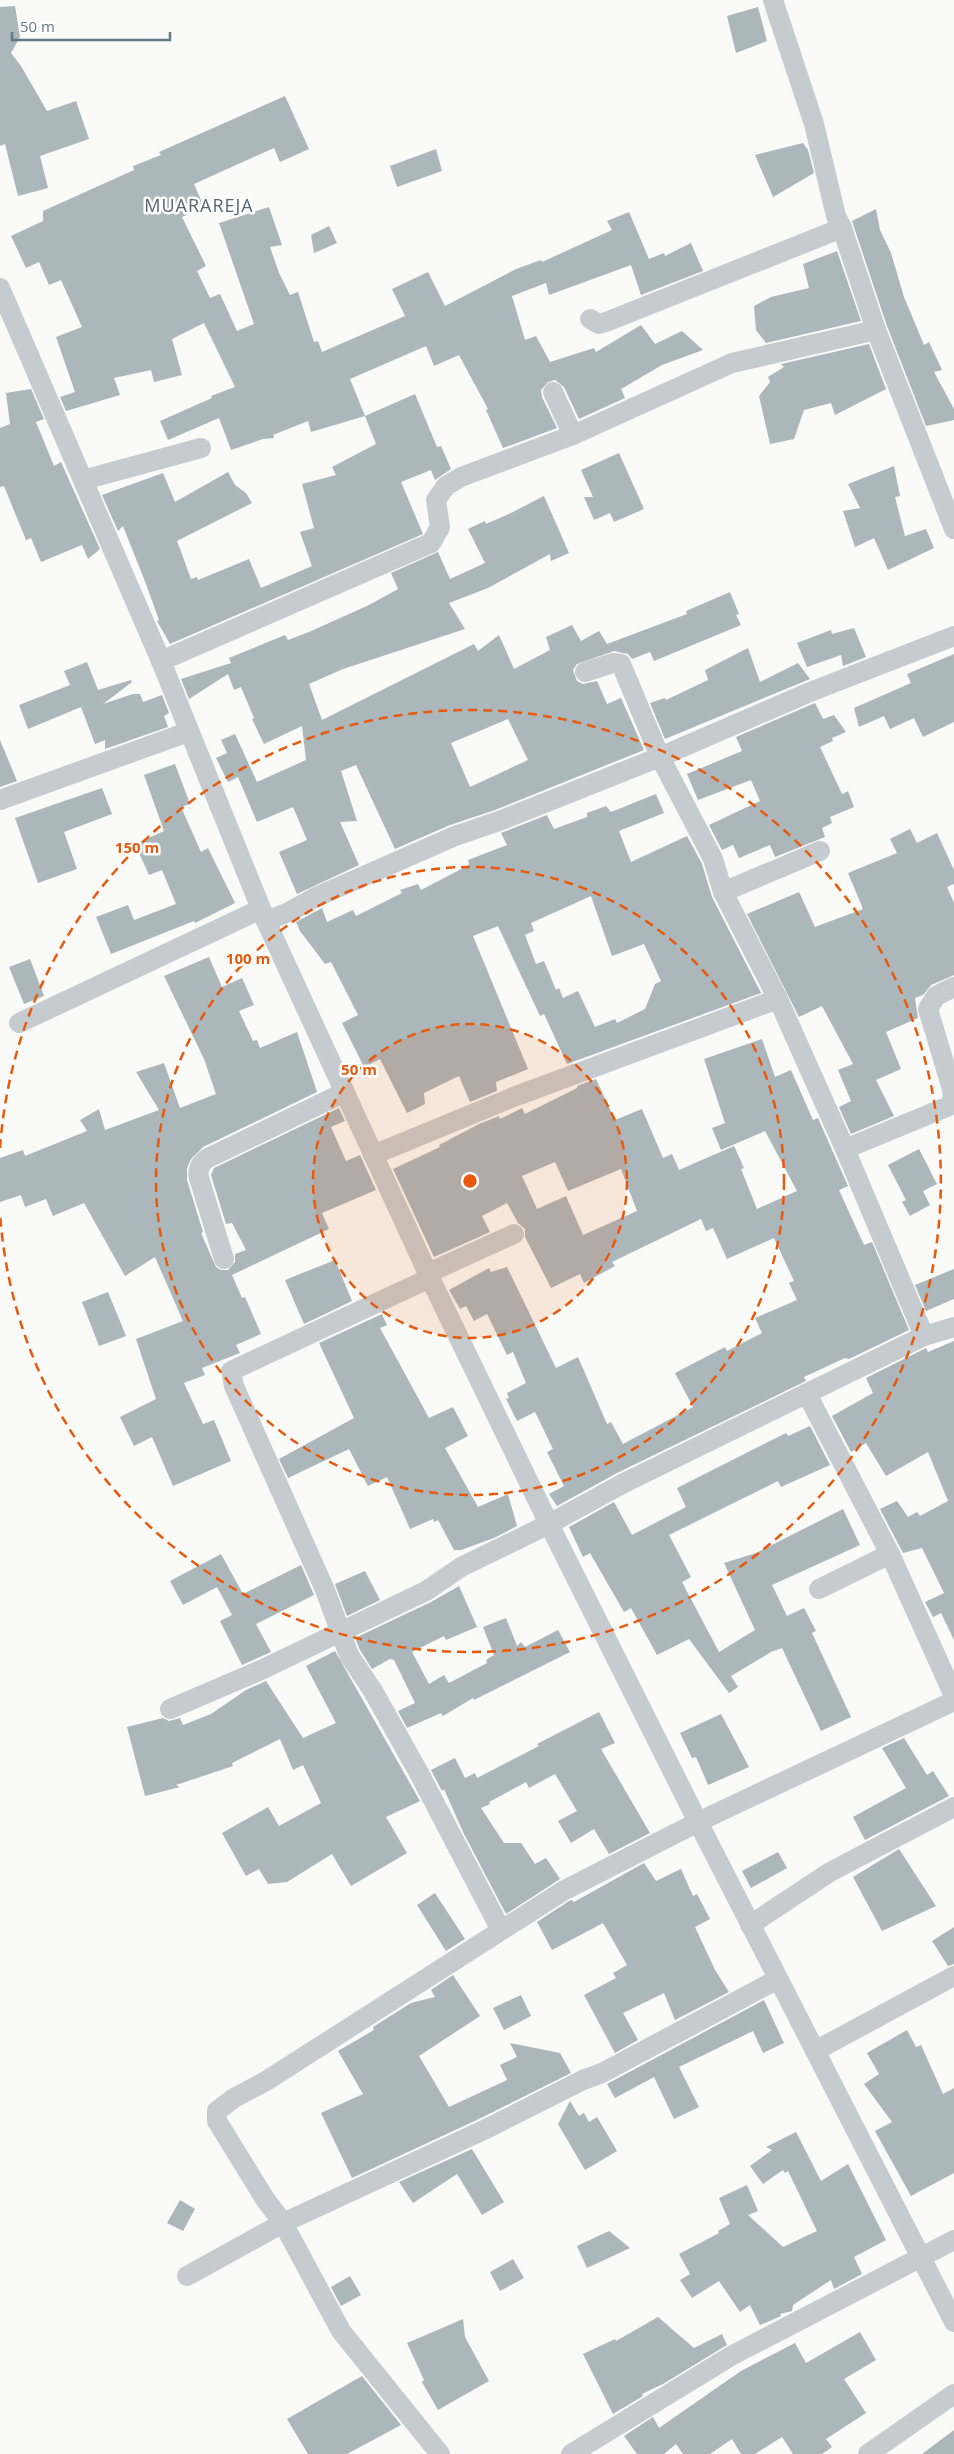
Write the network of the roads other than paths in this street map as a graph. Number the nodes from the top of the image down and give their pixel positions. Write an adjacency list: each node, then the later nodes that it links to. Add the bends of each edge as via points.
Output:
1 (773, 0): 2 (street, via 814,124 836,216)
2 (842, 228): 4 (street, via 606,322 599,324); 5 (street)
3 (0, 288): 9 (street)
4 (590, 319)
5 (876, 330): 7 (street, via 732,363); 10 (street)
6 (553, 392): 7 (street)
7 (573, 435): 12 (street, via 461,477 446,486 436,500 440,527 432,543)
8 (201, 448): 9 (street)
9 (82, 480): 12 (street)
10 (954, 529)
11 (954, 636): 15 (street, via 810,692)
12 (160, 661): 14 (street)
13 (584, 672): 15 (street, via 613,662 621,664)
14 (188, 732): 16 (street); 19 (street)
15 (660, 756): 18 (street, via 713,859); 19 (street, via 499,822 455,836 289,912)
16 (0, 800)
17 (820, 851): 18 (street)
18 (723, 892): 21 (street)
19 (264, 915): 22 (street); 23 (street)
20 (954, 987): 24 (street, via 936,996 928,1009 952,1090 949,1106)
21 (778, 999): 24 (street); 25 (street, via 516,1096)
22 (19, 1023)
23 (345, 1092): 25 (street); 27 (street, via 208,1158 200,1165 199,1178)
24 (845, 1149): 30 (street)
25 (374, 1155): 28 (street)
26 (514, 1234): 28 (street)
27 (224, 1259)
28 (429, 1275): 32 (street); 35 (street, via 231,1371 234,1386)
29 (954, 1327): 30 (street)
30 (924, 1336): 31 (street)
31 (807, 1394): 32 (street, via 622,1484); 33 (street)
32 (549, 1524): 35 (street, via 461,1567 426,1591); 40 (street)
33 (890, 1554): 34 (street); 36 (street)
34 (819, 1589)
35 (341, 1632): 38 (street); 42 (street, via 349,1655 373,1691)
36 (954, 1696)
37 (954, 1701): 40 (street)
38 (170, 1709)
39 (954, 1806): 41 (street, via 830,1872)
40 (698, 1822): 41 (street); 42 (street, via 572,1886)
41 (750, 1925): 44 (street)
42 (502, 1930): 46 (street, via 217,2111 217,2121)
43 (954, 1976): 45 (street)
44 (778, 1979): 45 (street); 46 (street, via 602,2073)
45 (815, 2051): 48 (street)
46 (283, 2223): 49 (street); 52 (street, via 341,2331)
47 (954, 2240): 48 (street)
48 (923, 2258): 50 (street); 53 (street, via 731,2356)
49 (187, 2276)
50 (954, 2322)
51 (954, 2394): 54 (street)
52 (440, 2454)
53 (571, 2454)
54 (868, 2454)

